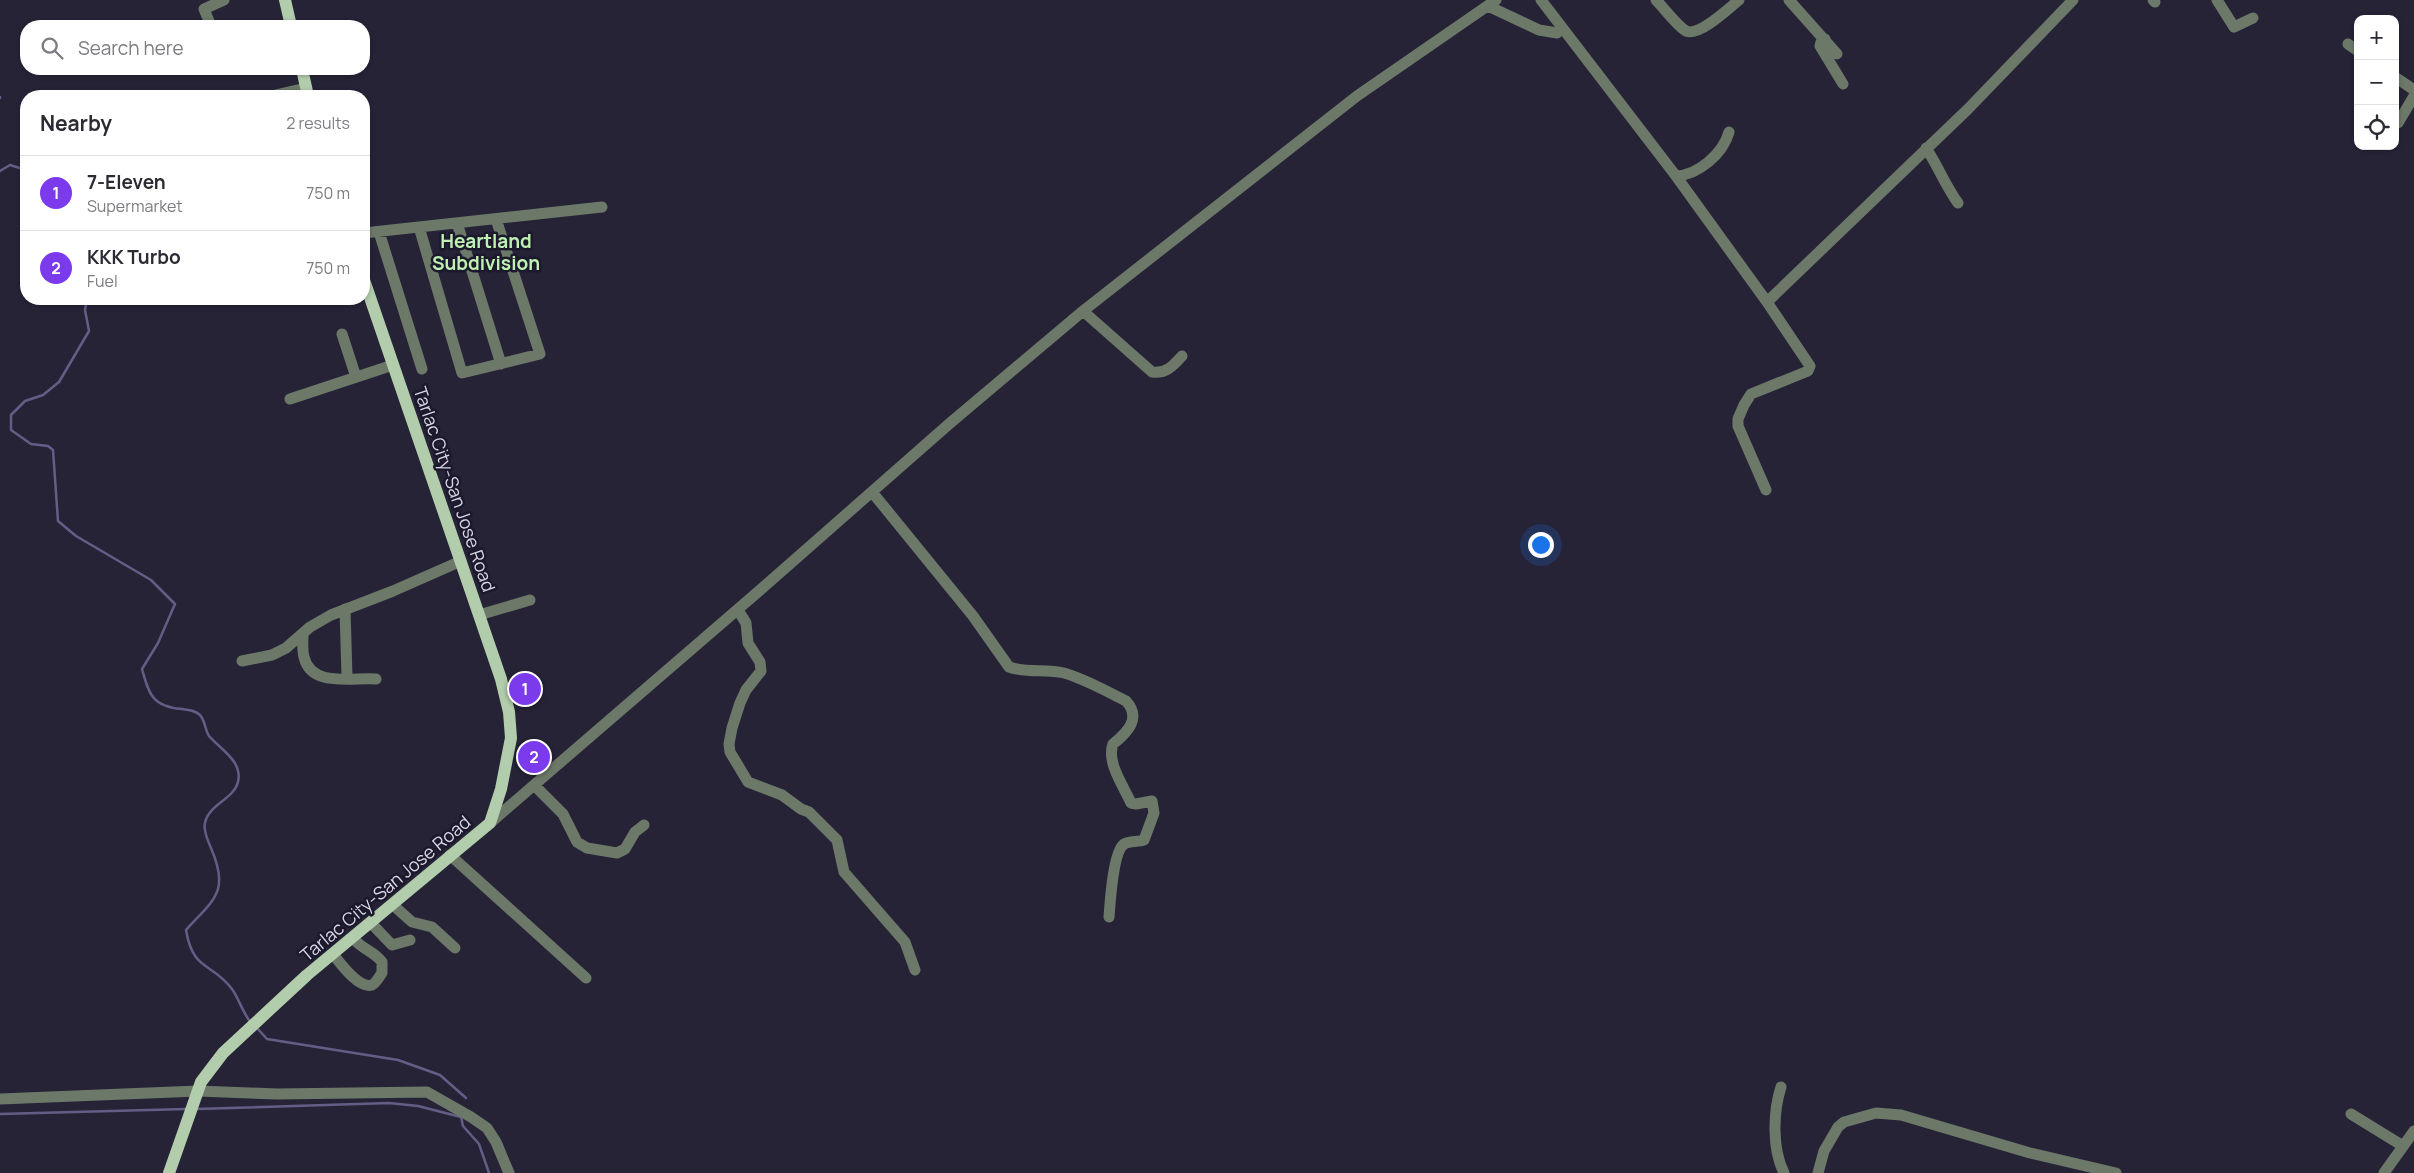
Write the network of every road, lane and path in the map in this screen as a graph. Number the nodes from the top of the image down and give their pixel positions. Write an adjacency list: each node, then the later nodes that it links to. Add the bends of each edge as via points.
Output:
1 (224, 0): 11 (street, via 204,8)
2 (285, 0): 12 (main road)
3 (1541, 0): 27 (street)
4 (1656, 0): 5 (street, via 1686,31 1694,32)
5 (1739, 0)
6 (1789, 0): 14 (street)
7 (2073, 0): 26 (street)
8 (2217, 0): 10 (street, via 2234,27)
9 (1492, 3): 13 (street, via 1539,30); 37 (street, via 1357,96)
10 (2253, 18)
11 (209, 20)
12 (290, 20)
13 (1558, 33)
14 (1825, 40): 17 (street); 20 (street, via 1820,46)
15 (2348, 44): 16 (street)
16 (2354, 48)
17 (1837, 54)
18 (303, 75): 21 (main road)
19 (2399, 79): 22 (street)
20 (1843, 84)
21 (307, 90)
22 (2414, 90)
23 (2414, 96): 24 (street)
24 (2399, 121)
25 (1729, 132): 27 (street, via 1721,150 1706,164 1686,175)
26 (1926, 148): 28 (street); 36 (street)
27 (1676, 176): 36 (street)
28 (1958, 203)
29 (602, 207): 30 (street)
30 (496, 218): 31 (street); 40 (street, via 540,354)
31 (457, 223): 32 (street); 40 (street)
32 (419, 227): 33 (street); 40 (street, via 462,373)
33 (379, 232): 34 (street); 42 (street)
34 (370, 233)
35 (370, 297): 41 (main road, Tarlac City-San Jose Road)
36 (1767, 302): 45 (street, via 1810,366 1808,371 1751,394 1738,419 1738,426)
37 (1083, 311): 39 (street, via 1152,372 1170,369); 46 (street)
38 (342, 334): 43 (street)
39 (1182, 356)
40 (501, 364)
41 (394, 365): 43 (street); 47 (main road, Tarlac City-San Jose Road)
42 (422, 369)
43 (356, 377): 44 (street)
44 (290, 399)
45 (1766, 490)
46 (872, 492): 50 (street); 61 (street, via 967,609 1009,667 1064,674 1131,706 1132,726 1113,744 1112,755 1131,803 1152,801 1154,813 1144,840 1122,847 1112,881)
47 (461, 561): 49 (street); 51 (main road, Tarlac City-San Jose Road)
48 (530, 600): 51 (street)
49 (345, 609): 52 (street, via 331,614); 54 (street)
50 (738, 610): 56 (street); 67 (street, via 746,623 748,643 760,662 761,671 740,703 732,728 730,752 748,782 782,795 809,812 837,840 844,872 905,942)
51 (479, 615): 57 (main road, Tarlac City-San Jose Road, via 503,687 511,738)
52 (303, 634): 53 (street, via 272,655); 54 (street, via 304,657 314,674 324,678)
53 (242, 661)
54 (347, 677): 55 (street)
55 (376, 678)
56 (534, 785): 57 (street); 58 (street, via 562,814 577,842 587,848 617,853 626,849 635,832)
57 (490, 823): 59 (main road, Tarlac City-San Jose Road)
58 (644, 825)
59 (450, 855): 60 (main road, Tarlac City-San Jose Road); 68 (street)
60 (393, 905): 62 (main road, Tarlac City-San Jose Road); 65 (street, via 412,922 432,927)
61 (1109, 918)
62 (371, 923): 63 (main road, Tarlac City-San Jose Road); 64 (street, via 392,945)
63 (352, 938): 66 (main road, Tarlac City-San Jose Road); 66 (street, via 382,962 382,973 375,983 370,986 352,976)
64 (410, 940)
65 (456, 948)
66 (333, 954): 70 (main road, Tarlac City-San Jose Road, via 224,1053 206,1075)
67 (915, 970)
68 (586, 978)
69 (1781, 1087): 77 (street, via 1776,1138 1778,1160)
70 (196, 1095): 71 (street); 75 (main road, Tarlac City-San Jose Road); 76 (street, via 427,1092 487,1128)
71 (0, 1099)
72 (2351, 1114): 74 (street)
73 (2414, 1131): 74 (street)
74 (2403, 1146): 80 (street)
75 (169, 1173)
76 (509, 1173)
77 (1784, 1173)
78 (1818, 1173): 79 (street, via 1824,1151 1838,1127 1844,1122 1876,1113 1901,1115 2030,1153)
79 (2116, 1173)
80 (2384, 1173)

